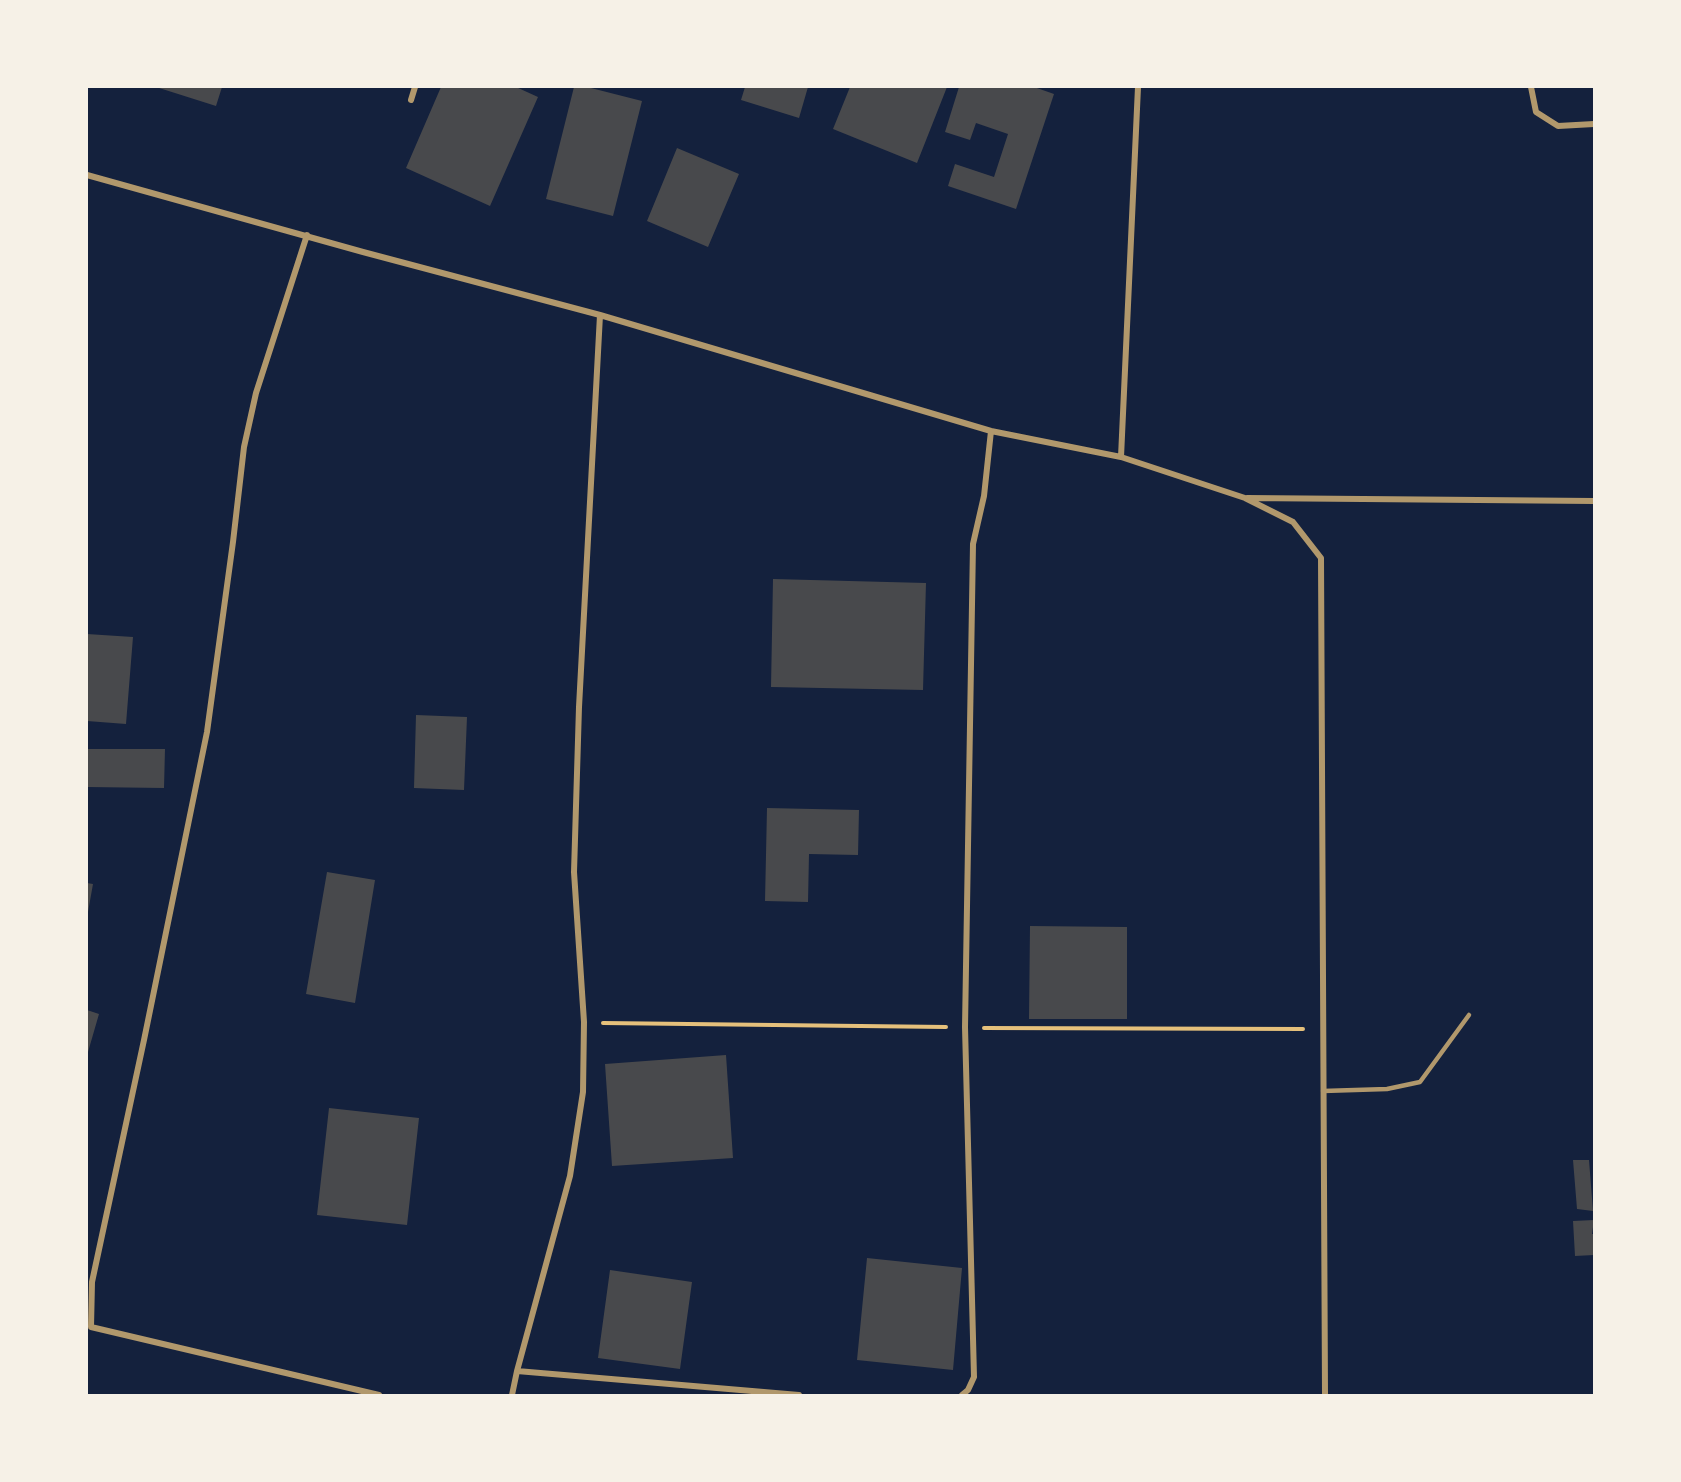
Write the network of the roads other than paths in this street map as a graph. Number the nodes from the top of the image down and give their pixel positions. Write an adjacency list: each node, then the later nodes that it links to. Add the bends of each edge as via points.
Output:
1 (415, 87): 4 (street)
2 (1138, 87): 10 (street)
3 (1531, 87): 5 (street, via 1536,112 1558,126)
4 (411, 100)
5 (1594, 124)
6 (87, 175): 7 (street)
7 (307, 235): 8 (street); 15 (street, via 256,393 244,447 207,732 92,1282)
8 (600, 315): 9 (street); 16 (street, via 574,872 585,1022 583,1092 570,1176)
9 (990, 432): 10 (street); 20 (street, via 984,496 973,544 965,1028 974,1377)
10 (1121, 457): 11 (street)
11 (1245, 498): 12 (street); 14 (street, via 1293,522 1321,558)
12 (1594, 501)
13 (1469, 1015): 14 (lane, via 1420,1082 1387,1089)
14 (1323, 1091): 21 (street)
15 (89, 1326): 17 (street)
16 (517, 1371): 18 (street); 19 (street)
17 (379, 1395)
18 (512, 1395)
19 (799, 1395)
20 (962, 1395)
21 (1325, 1395)

